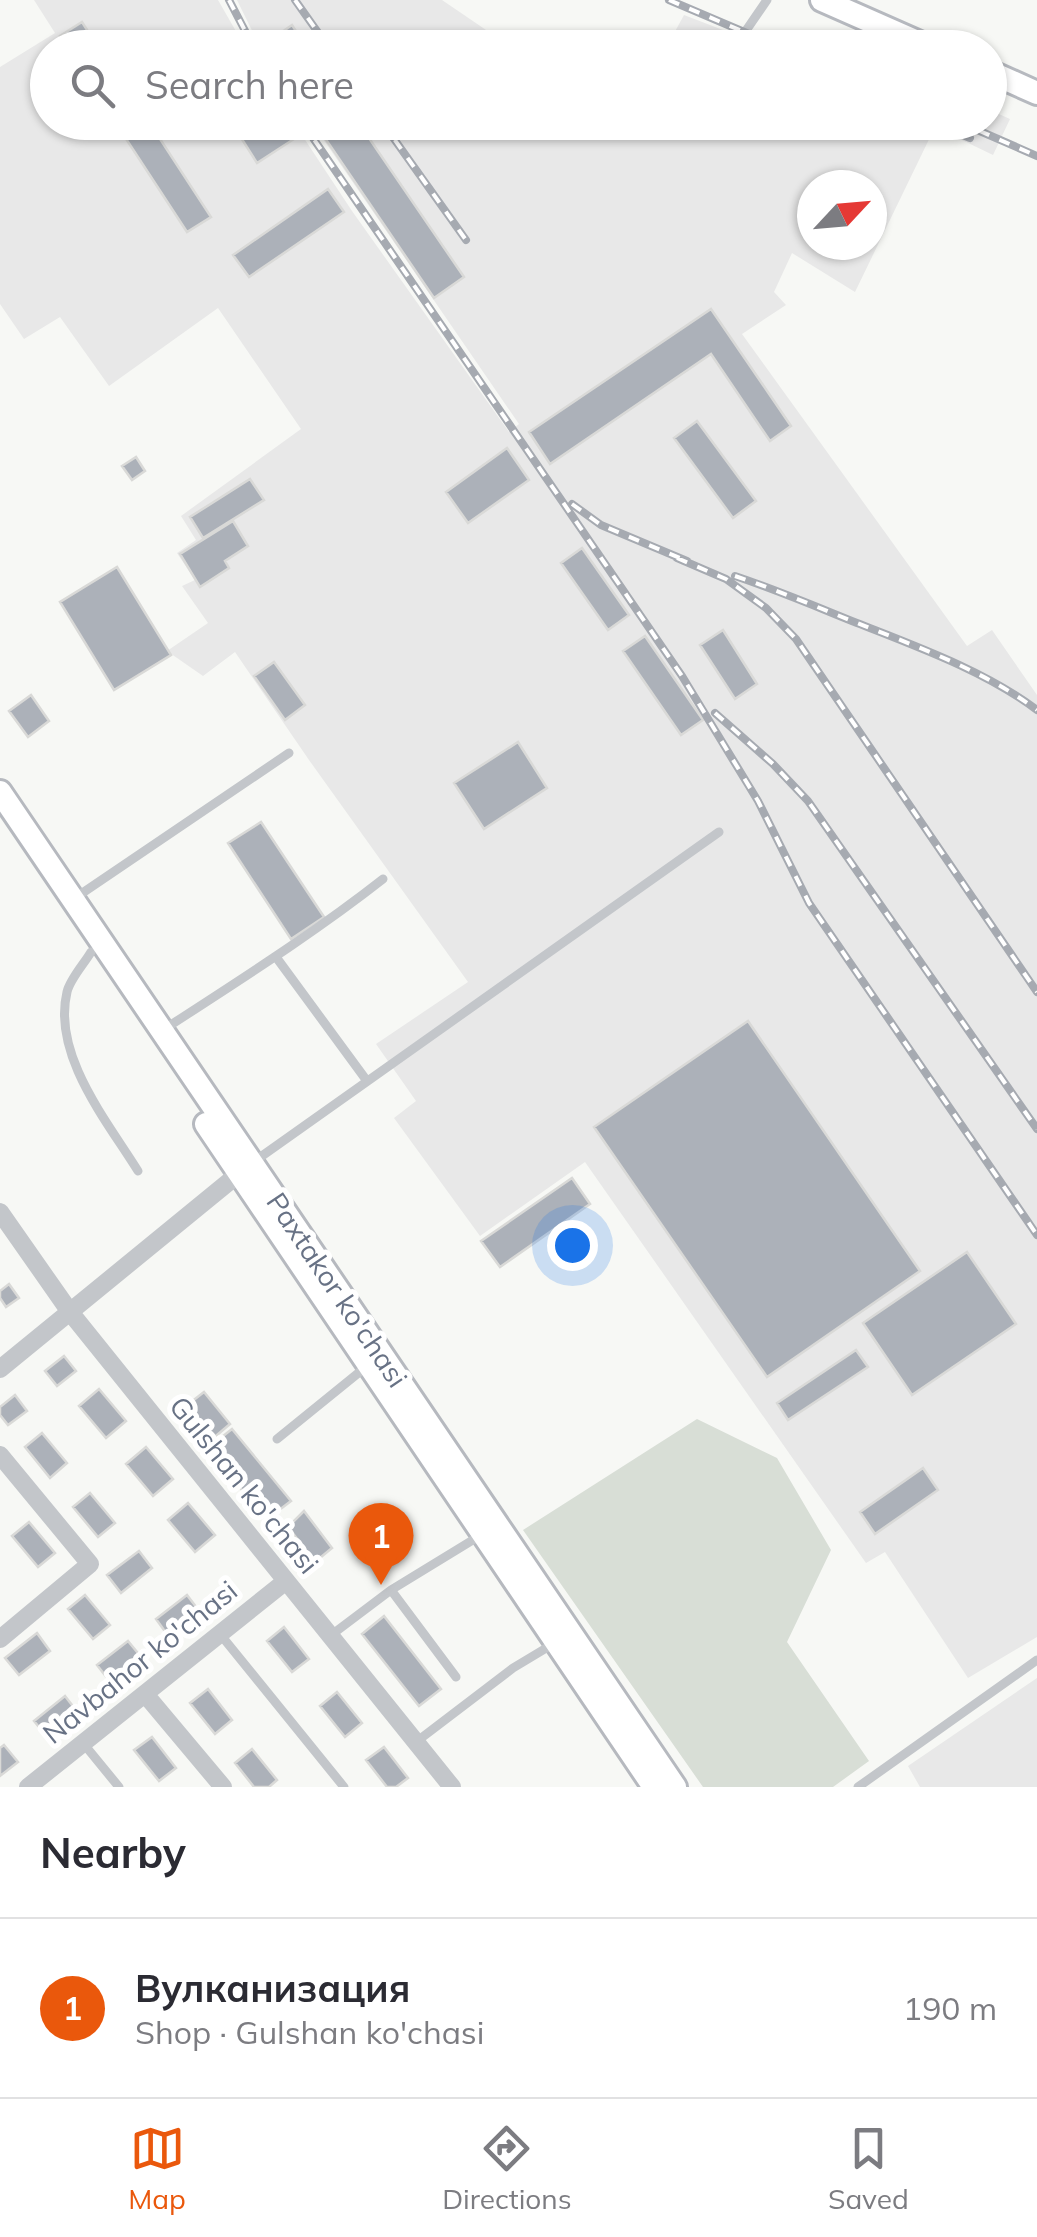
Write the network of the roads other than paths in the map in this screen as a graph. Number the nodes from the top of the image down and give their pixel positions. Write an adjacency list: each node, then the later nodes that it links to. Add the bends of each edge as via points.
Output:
1 (767, 0): 3 (lane)
2 (822, 0): 4 (main road)
3 (746, 30)
4 (890, 30)
5 (1007, 79): 6 (main road)
6 (1037, 92)
7 (289, 753): 12 (lane)
8 (0, 792): 12 (main road, Paxtakor ko'chasi)
9 (0, 818): 13 (main road, Paxtakor ko'chasi)
10 (719, 832): 16 (lane)
11 (383, 878): 14 (lane)
12 (73, 900): 15 (main road, Paxtakor ko'chasi)
13 (92, 952): 17 (main road, Paxtakor ko'chasi); 18 (lane, via 67,989 74,1066)
14 (276, 957): 15 (lane); 16 (lane)
15 (161, 1032): 17 (main road, Paxtakor ko'chasi)
16 (367, 1081): 17 (lane)
17 (245, 1169): 20 (street); 21 (main road, Paxtakor ko'chasi); 43 (main road, Paxtakor ko'chasi)
18 (138, 1171)
19 (0, 1212): 20 (street, Gulshan ko'chasi)
20 (70, 1312): 22 (street); 26 (street, Gulshan ko'chasi)
21 (369, 1365): 23 (lane); 25 (main road, Paxtakor ko'chasi)
22 (0, 1369)
23 (277, 1439)
24 (0, 1454): 30 (street, via 90,1564)
25 (483, 1534): 27 (lane); 31 (main road, Paxtakor ko'chasi)
26 (286, 1581): 28 (street, Navbahor ko'chasi); 29 (street, Gulshan ko'chasi)
27 (392, 1590): 29 (lane); 33 (lane)
28 (220, 1634): 34 (street, Navbahor ko'chasi); 40 (lane)
29 (330, 1636): 35 (street, Gulshan ko'chasi)
30 (0, 1639)
31 (556, 1643): 35 (lane); 42 (main road, Paxtakor ko'chasi)
32 (1037, 1660): 44 (lane)
33 (456, 1677)
34 (145, 1694): 36 (street, Navbahor ko'chasi); 39 (street)
35 (416, 1742): 41 (street, Gulshan ko'chasi)
36 (83, 1744): 37 (street, Navbahor ko'chasi); 38 (lane)
37 (28, 1787)
38 (119, 1787)
39 (223, 1787)
40 (344, 1787)
41 (452, 1787)
42 (654, 1787)
43 (675, 1787)
44 (858, 1787)

